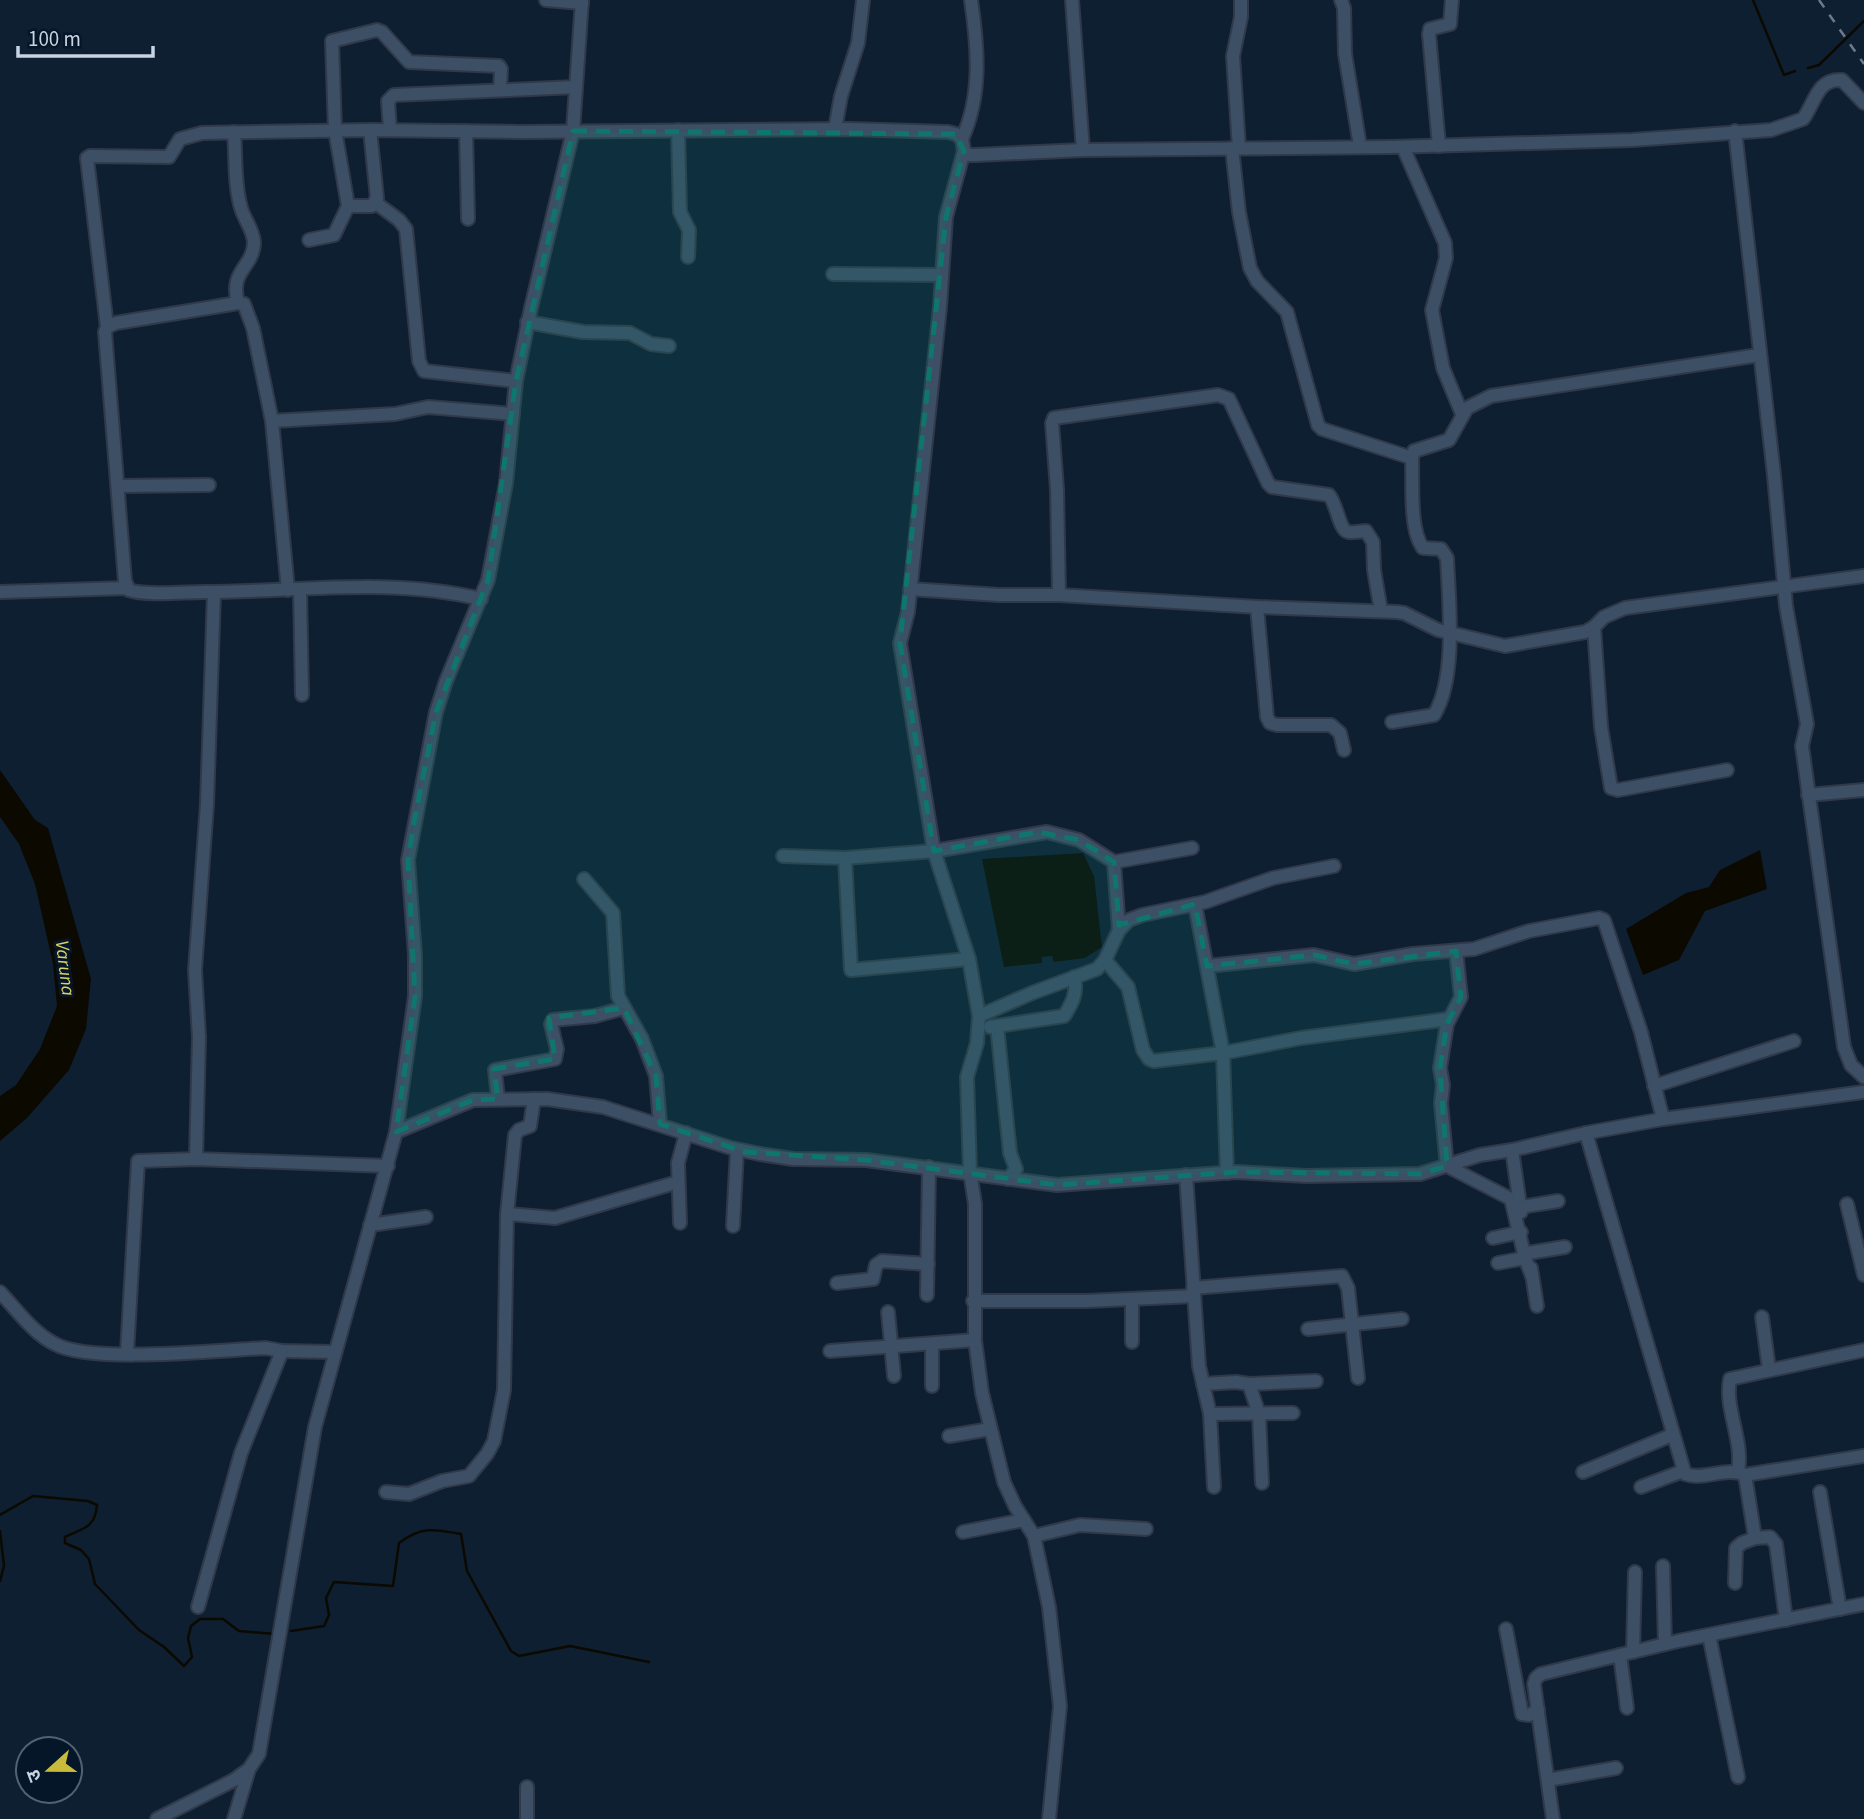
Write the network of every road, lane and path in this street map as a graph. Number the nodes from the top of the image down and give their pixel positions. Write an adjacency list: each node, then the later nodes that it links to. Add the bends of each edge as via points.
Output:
1 (546, 0): 8 (street)
2 (863, 0): 12 (street, via 858,43)
3 (971, 0): 21 (street, via 978,52 972,117)
4 (1072, 0): 26 (street)
5 (1241, 0): 25 (street, via 1233,56)
6 (1341, 0): 22 (street)
7 (1452, 0): 23 (street, via 1450,24 1434,26 1429,34)
8 (582, 2): 9 (street)
9 (576, 87): 10 (street); 18 (street)
10 (500, 90): 13 (street, via 499,66 414,64 382,32 349,36 332,41); 15 (street, via 394,95 388,101)
11 (1864, 103): 19 (street, via 1842,80 1833,79 1819,88 1802,120 1771,130)
12 (835, 129): 16 (street); 21 (street, via 948,132 956,134)
13 (335, 130): 14 (street); 20 (street); 28 (street)
14 (370, 130): 15 (street); 27 (street)
15 (390, 130): 17 (street)
16 (678, 130): 18 (street); 31 (street, via 680,212 689,230)
17 (466, 131): 18 (street); 29 (street)
18 (573, 131): 35 (street)
19 (1735, 131): 23 (street, via 1632,140); 38 (street)
20 (234, 132): 34 (street, via 240,202 254,238 235,282); 36 (street, via 180,139 169,157 87,158)
21 (963, 145): 26 (street, via 969,155); 33 (street, via 950,198)
22 (1360, 146): 24 (street); 25 (street)
23 (1438, 146): 24 (street)
24 (1403, 147): 41 (street, via 1445,243 1446,258 1432,310 1443,368)
25 (1236, 148): 26 (street); 43 (street, via 1239,212 1250,268 1287,312 1318,425)
26 (1083, 150)
27 (376, 203): 28 (street); 39 (street, via 406,229 419,361 424,371)
28 (348, 206): 30 (street, via 334,235)
29 (468, 219)
30 (309, 240)
31 (688, 257)
32 (833, 274): 33 (street)
33 (941, 275): 49 (street)
34 (238, 303): 36 (street); 42 (street, via 244,304 253,328)
35 (527, 323): 37 (street, via 583,332 630,333 651,344); 39 (street)
36 (107, 327): 45 (street)
37 (669, 346)
38 (1759, 355): 41 (street, via 1490,396); 47 (street)
39 (516, 381): 40 (street)
40 (513, 414): 42 (street, via 428,407 394,414); 54 (street, via 506,483)
41 (1462, 414): 43 (street, via 1449,440 1419,447)
42 (272, 421): 48 (street)
43 (1412, 458): 58 (street, via 1420,544 1429,550 1441,549 1447,558)
44 (209, 485): 45 (street)
45 (118, 486): 50 (street)
46 (1864, 576): 47 (street)
47 (1784, 588): 57 (street, via 1625,608); 64 (street, via 1807,724 1801,742)
48 (294, 589): 52 (street); 54 (street, via 415,587); 59 (street)
49 (910, 589): 53 (street); 66 (street, via 900,643)
50 (129, 590): 51 (street); 52 (street)
51 (0, 592)
52 (215, 592): 97 (street, via 195,970 199,1037)
53 (1059, 595): 55 (street); 56 (street, via 1054,418 1218,395 1229,399 1272,487 1329,495 1342,528 1371,536)
54 (481, 599): 92 (street, via 436,712 408,860 415,996)
55 (1257, 607): 56 (street); 61 (street, via 1270,723 1331,726 1340,733)
56 (1381, 611): 58 (street, via 1404,613)
57 (1594, 627): 58 (street, via 1505,646); 62 (street, via 1601,727 1611,788)
58 (1450, 632): 60 (street, via 1446,678 1434,715)
59 (302, 695)
60 (1392, 722)
61 (1344, 751)
62 (1727, 770)
63 (1864, 790): 64 (street)
64 (1808, 795): 85 (street, via 1844,1047 1851,1065)
65 (1192, 848): 69 (street)
66 (934, 852): 68 (street); 69 (street, via 1047,832 1079,840); 75 (street)
67 (783, 856): 68 (street)
68 (845, 858): 75 (street, via 851,970)
69 (1114, 862): 73 (street)
70 (1334, 866): 72 (street, via 1273,878)
71 (584, 879): 79 (street, via 613,913 618,996)
72 (1195, 904): 73 (street, via 1142,915); 77 (street)
73 (1119, 930): 76 (street)
74 (1456, 951): 77 (street, via 1354,964 1314,954); 80 (street, via 1461,997); 86 (street, via 1529,931 1604,920)
75 (969, 959): 81 (street)
76 (1105, 960): 78 (street, via 1097,969); 84 (street, via 1128,987 1149,1059)
77 (1207, 966): 84 (street)
78 (1074, 977): 81 (street); 82 (street, via 1075,994 1064,1016)
79 (624, 1008): 88 (street, via 553,1020 558,1049 555,1059 495,1070); 91 (street, via 656,1076)
80 (1449, 1019): 84 (street); 99 (street, via 1440,1068)
81 (979, 1022): 82 (street); 101 (street, via 967,1077)
82 (997, 1026): 104 (street, via 1010,1153 1016,1169)
83 (1794, 1041): 86 (street)
84 (1223, 1053): 102 (street)
85 (1864, 1077)
86 (1654, 1086): 90 (street)
87 (1864, 1092): 90 (street)
88 (498, 1099): 89 (street); 92 (street, via 473,1100)
89 (534, 1099): 91 (street, via 603,1107); 109 (street, via 532,1124 515,1135)
90 (1663, 1119): 94 (street)
91 (660, 1124): 93 (street)
92 (396, 1132): 98 (street)
93 (686, 1133): 95 (street); 105 (street)
94 (1586, 1133): 96 (street); 153 (street)
95 (737, 1150): 100 (street, via 793,1159); 113 (street)
96 (1512, 1150): 99 (street); 108 (street)
97 (196, 1159): 98 (street); 141 (street, via 138,1161)
98 (387, 1166): 112 (street)
99 (1447, 1166): 102 (street, via 1420,1174 1365,1176); 114 (street, via 1508,1196)
100 (929, 1167): 101 (street); 119 (street)
101 (970, 1172): 104 (street); 126 (street, via 975,1204)
102 (1227, 1173): 103 (street)
103 (1186, 1175): 104 (street, via 1056,1185); 123 (street)
104 (1008, 1179)
105 (678, 1182): 109 (street, via 555,1218); 111 (street)
106 (1558, 1201): 108 (street)
107 (1847, 1204): 120 (street)
108 (1521, 1207): 117 (street)
109 (507, 1214): 162 (street, via 504,1390 494,1441 465,1478 409,1494)
110 (426, 1217): 112 (street)
111 (680, 1223)
112 (370, 1225): 140 (street)
113 (733, 1226)
114 (1521, 1233): 115 (street); 117 (street)
115 (1493, 1238)
116 (1565, 1247): 117 (street)
117 (1527, 1255): 118 (street); 127 (street)
118 (1498, 1263)
119 (928, 1264): 121 (street, via 882,1261 876,1265 873,1279); 124 (street)
120 (1864, 1275)
121 (836, 1283)
122 (0, 1292): 141 (street, via 40,1335 57,1346)
123 (1194, 1292): 125 (street); 131 (street, via 1342,1276); 146 (street)
124 (927, 1295)
125 (1132, 1300): 126 (street); 134 (street)
126 (973, 1301): 133 (street)
127 (1536, 1306)
128 (888, 1312): 136 (street)
129 (1762, 1317): 142 (street)
130 (1402, 1319): 131 (street)
131 (1352, 1325): 132 (street); 144 (street)
132 (1308, 1329)
133 (975, 1340): 135 (street); 152 (street)
134 (1132, 1342)
135 (932, 1344): 136 (street); 148 (street)
136 (892, 1347): 139 (street); 143 (street)
137 (1864, 1350): 142 (street)
138 (282, 1351): 140 (street); 141 (street); 173 (street, via 241,1453)
139 (831, 1351)
140 (334, 1352): 184 (street, via 315,1427 259,1754)
141 (127, 1353)
142 (1769, 1369): 158 (street, via 1730,1379)
143 (894, 1376)
144 (1358, 1378)
145 (1317, 1381): 147 (street)
146 (1203, 1384): 147 (street); 150 (street)
147 (1249, 1384): 151 (street)
148 (932, 1386)
149 (1293, 1413): 151 (street)
150 (1210, 1414): 151 (street); 160 (street)
151 (1259, 1414): 159 (street)
152 (990, 1429): 154 (street); 164 (street, via 1004,1482)
153 (1672, 1435): 156 (street); 157 (street)
154 (948, 1436)
155 (1864, 1456): 158 (street)
156 (1683, 1471): 158 (street, via 1692,1476); 161 (street)
157 (1583, 1472)
158 (1741, 1474): 168 (street)
159 (1262, 1483)
160 (1214, 1487)
161 (1641, 1487)
162 (386, 1492)
163 (1820, 1492): 174 (street)
164 (1024, 1520): 166 (street); 167 (street)
165 (1146, 1529): 167 (street, via 1080,1525)
166 (963, 1532)
167 (1034, 1536): 191 (street, via 1049,1607 1060,1706)
168 (1755, 1538): 171 (street, via 1736,1548); 175 (street, via 1770,1537 1776,1544)
169 (1663, 1566): 178 (street)
170 (1635, 1572): 179 (street)
171 (1735, 1583)
172 (1864, 1604): 174 (street)
173 (198, 1607)
174 (1840, 1609): 175 (street)
175 (1786, 1620): 177 (street)
176 (1506, 1629): 182 (street, via 1522,1714)
177 (1709, 1635): 178 (street); 185 (street)
178 (1665, 1644): 179 (street)
179 (1633, 1652): 180 (street)
180 (1620, 1655): 181 (street); 182 (street, via 1541,1674 1534,1684)
181 (1627, 1708)
182 (1538, 1710): 186 (street)
183 (1616, 1768): 186 (street)
184 (250, 1769): 188 (street); 189 (street)
185 (1738, 1777)
186 (1548, 1780): 192 (street)
187 (527, 1787): 190 (street)
188 (158, 1819)
189 (234, 1819)
190 (527, 1819)
191 (1049, 1819)
192 (1553, 1819)

